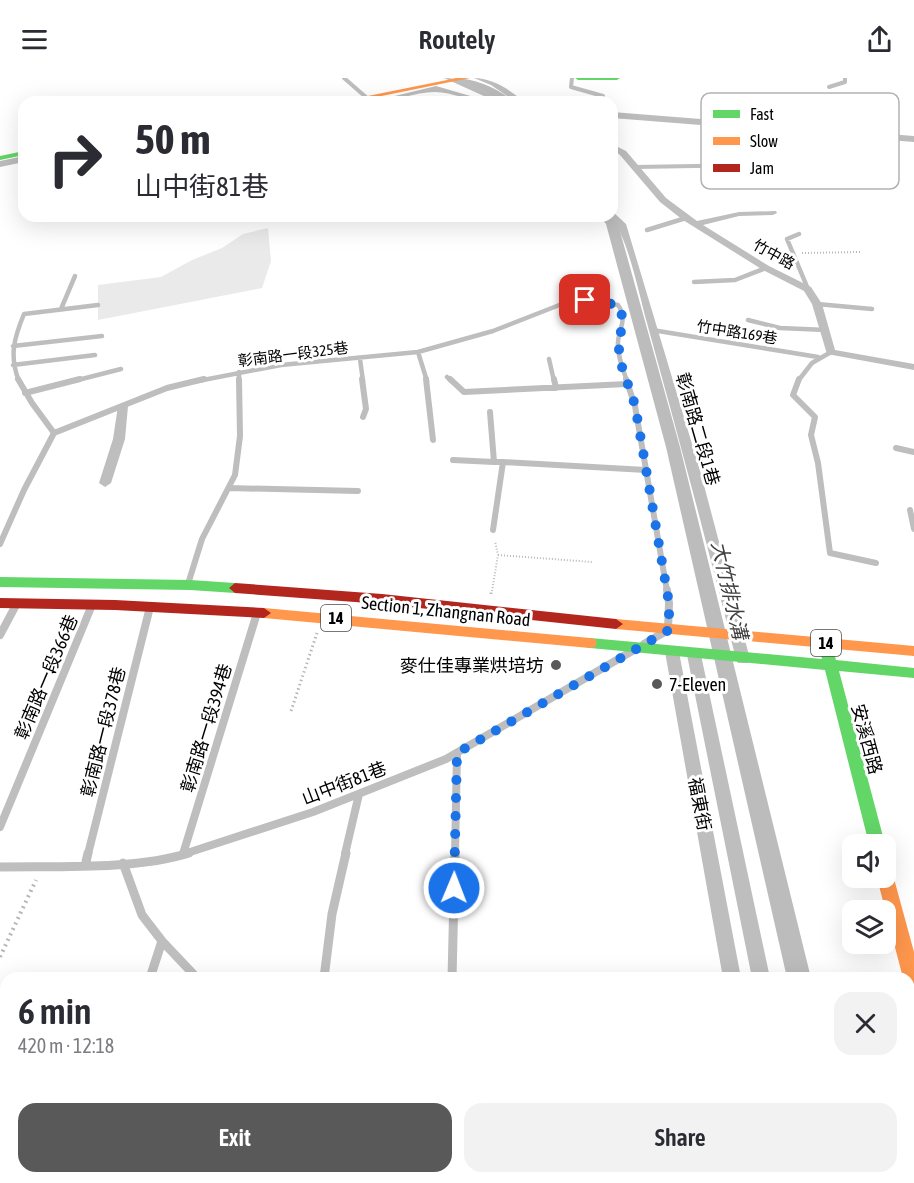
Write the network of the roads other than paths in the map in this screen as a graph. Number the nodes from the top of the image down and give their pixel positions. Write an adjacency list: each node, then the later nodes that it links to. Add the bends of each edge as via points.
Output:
1 (344, 78): 9 (lane)
2 (477, 78): 12 (street)
3 (572, 78): 13 (lane, via 571,87)
4 (578, 78): 5 (main road)
5 (618, 78)
6 (845, 78): 8 (lane)
7 (457, 79): 10 (main road); 11 (street)
8 (829, 87)
9 (365, 96)
10 (376, 96)
11 (490, 96)
12 (512, 96)
13 (603, 96)
14 (618, 151): 18 (street, 竹中路)
15 (18, 154): 16 (main road)
16 (0, 158)
17 (701, 166): 18 (lane)
18 (635, 167): 20 (street, 竹中路, via 663,200)
19 (773, 213): 22 (street, via 740,214)
20 (686, 218): 22 (street, 竹中路); 23 (lane)
21 (618, 220): 34 (street, 彰南路二段1巷)
22 (696, 224): 25 (street, 竹中路)
23 (647, 230)
24 (799, 234): 28 (lane, via 787,239)
25 (766, 268): 27 (lane, via 735,280); 28 (street, 竹中路)
26 (75, 276): 31 (lane)
27 (694, 282)
28 (808, 288): 29 (street, 竹中路)
29 (816, 304): 32 (lane); 35 (street, 竹中路)
30 (98, 305): 31 (lane)
31 (61, 309): 37 (lane, via 24,314)
32 (872, 309)
33 (748, 320): 35 (lane, via 780,328)
34 (652, 330): 41 (lane, 竹中路169巷); 81 (street, 彰南路二段1巷)
35 (826, 330): 39 (street, 竹中路)
36 (102, 336): 37 (lane)
37 (13, 346): 44 (lane)
38 (418, 352): 42 (lane, 彰南路一段325巷); 49 (lane, 彰南路一段325巷, via 493,331 562,304 585,300 618,305 624,321 618,342); 56 (lane, via 429,389)
39 (831, 352): 41 (lane); 45 (street)
40 (95, 355): 44 (lane)
41 (818, 357): 70 (lane, via 795,385 793,395 815,417 811,435 830,553)
42 (360, 359): 47 (lane, 彰南路一段325巷); 54 (lane, via 366,409)
43 (549, 359): 50 (lane)
44 (13, 365): 51 (lane)
45 (914, 367)
46 (121, 369): 51 (lane)
47 (239, 372): 52 (lane, 彰南路一段325巷, via 167,388); 64 (lane, via 240,436 235,475)
48 (447, 377): 50 (lane, via 464,392)
49 (627, 384): 50 (lane); 62 (lane, via 635,405)
50 (556, 388)
51 (25, 393): 55 (lane)
52 (123, 406): 55 (lane, 彰南路一段325巷); 63 (street, via 119,439)
53 (490, 412): 60 (lane)
54 (363, 417)
55 (54, 433): 69 (lane)
56 (433, 440)
57 (896, 448): 58 (lane)
58 (914, 452)
59 (453, 460): 60 (lane)
60 (494, 462): 61 (lane)
61 (503, 462): 62 (lane); 68 (lane)
62 (646, 470): 78 (lane, via 669,603)
63 (105, 483)
64 (229, 488): 65 (lane); 72 (lane, via 202,539)
65 (358, 491)
66 (910, 510): 67 (lane)
67 (914, 529)
68 (493, 530)
69 (0, 544)
70 (876, 563)
71 (0, 582): 72 (main road, Section 1, Zhangnan Road / 14)
72 (188, 585): 78 (main road, Section 1, Zhangnan Road / 14, via 382,599)
73 (0, 603): 74 (main road, Section 1, Zhangnan Road / 14)
74 (17, 603): 75 (main road, Section 1, Zhangnan Road / 14); 80 (lane)
75 (92, 605): 76 (main road, Section 1, Zhangnan Road / 14); 96 (lane, 彰南路一段366巷)
76 (150, 606): 77 (main road, Section 1, Zhangnan Road / 14); 100 (lane, 彰南路一段378巷)
77 (258, 611): 83 (main road, Section 1, Zhangnan Road / 14); 98 (lane, 彰南路一段394巷)
78 (669, 630): 79 (main road, 14); 83 (lane, 山中街81巷); 85 (main road, 福東街)
79 (696, 632): 81 (main road, 14); 86 (main road)
80 (0, 635)
81 (738, 637): 82 (main road, 14); 87 (street, 彰南路二段1巷)
82 (825, 643): 84 (main road, 14); 88 (main road, 安溪西路)
83 (636, 649): 85 (main road, Section 1, Zhangnan Road / 14); 92 (lane, 山中街81巷)
84 (914, 651)
85 (672, 652): 86 (main road, 14); 90 (street, 福東街)
86 (694, 655): 87 (main road, 14); 91 (street, 福東街)
87 (743, 659): 88 (main road, 14)
88 (829, 667): 89 (main road, 14); 97 (main road, 安溪西路)
89 (914, 673)
90 (687, 732): 91 (street); 94 (street, 福東街)
91 (710, 733): 95 (street, 福東街)
92 (457, 753): 93 (lane, 山中街81巷); 109 (lane)
93 (359, 794): 98 (lane, 山中街81巷); 108 (lane, via 332,914)
94 (698, 794): 95 (street); 103 (street, 福東街)
95 (723, 794): 104 (street, 福東街)
96 (0, 827)
97 (874, 834)
98 (183, 854): 99 (lane, 山中街81巷, via 170,859)
99 (123, 863): 100 (lane, 山中街81巷); 105 (lane, via 142,915)
100 (85, 866): 101 (lane, 山中街81巷)
101 (0, 867)
102 (888, 888): 112 (main road)
103 (721, 918): 104 (street); 110 (street, 福東街)
104 (748, 918): 111 (street, 福東街)
105 (162, 941): 106 (lane); 107 (lane)
106 (152, 972)
107 (191, 972)
108 (325, 972)
109 (452, 972)
110 (731, 972)
111 (759, 972)
112 (910, 972)

